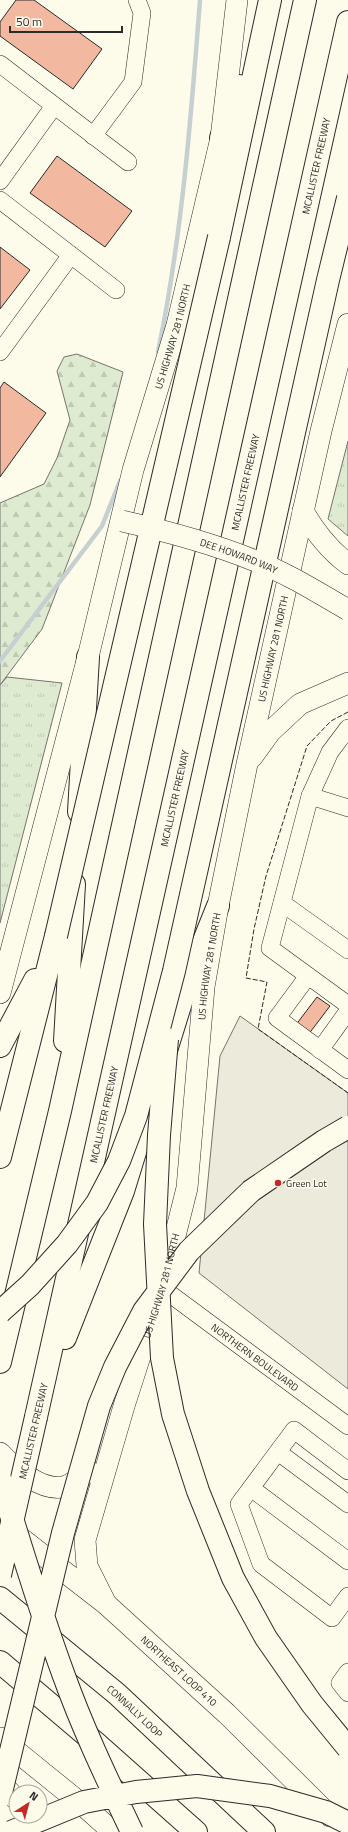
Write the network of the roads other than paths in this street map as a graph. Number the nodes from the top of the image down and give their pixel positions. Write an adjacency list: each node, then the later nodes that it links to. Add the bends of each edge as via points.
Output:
1 (137, 0): 8 (street, via 142,13 133,82)
2 (237, 0): 9 (main road, US HIGHWAY 281 NORTH)
3 (270, 0): 9 (highway); 30 (highway, bridge, via 215,252)
4 (305, 0): 40 (highway)
5 (348, 22): 47 (highway, MCALLISTER FREEWAY)
6 (0, 64): 7 (street)
7 (54, 106): 8 (street); 11 (street)
8 (93, 136): 10 (street)
9 (221, 138): 19 (main road, US HIGHWAY 281 NORTH, via 177,325 133,470)
10 (128, 162)
11 (0, 181)
12 (348, 198): 32 (highway, bridge)
13 (0, 200): 14 (street)
14 (71, 255): 15 (street); 17 (street)
15 (116, 290)
16 (348, 324): 18 (main road, US HIGHWAY 281 NORTH)
17 (0, 352)
18 (303, 511): 20 (main road, via 328,548); 25 (main road, US HIGHWAY 281 NORTH)
19 (122, 521): 21 (main road, DEE HOWARD WAY, bridge, via 198,540 254,560 296,580); 22 (main road, US HIGHWAY 281 NORTH)
20 (348, 564)
21 (348, 610)
22 (88, 657): 34 (main road, US HIGHWAY 281 NORTH); 40 (highway)
23 (348, 683): 25 (main road, via 300,704 270,732)
24 (348, 728): 26 (street, via 330,752)
25 (247, 764): 29 (main road, US HIGHWAY 281 NORTH)
26 (310, 796): 27 (street); 28 (street)
27 (348, 808)
28 (282, 903): 31 (street); 33 (street, via 270,948)
29 (218, 906): 43 (main road, US HIGHWAY 281 NORTH, via 204,987 187,1188); 47 (highway, via 187,983 123,1191)
30 (56, 936): 37 (highway); 42 (highway)
31 (347, 949)
32 (174, 971): 44 (highway, bridge, via 136,1116 108,1183 97,1203 67,1244 30,1285); 65 (highway, bridge, via 158,1135 154,1224 162,1358 173,1414 198,1491 234,1578 266,1638 312,1704)
33 (308, 976): 35 (street); 38 (street, via 277,1018)
34 (0, 993)
35 (348, 1005)
36 (348, 1011): 38 (street)
37 (0, 1046)
38 (320, 1050): 39 (street)
39 (348, 1070)
40 (60, 1111): 45 (highway)
41 (348, 1128): 68 (highway, bridge, via 324,1141 251,1191 189,1251 144,1311 115,1367 99,1406 66,1525)
42 (0, 1157)
43 (162, 1288): 46 (main road, US HIGHWAY 281 NORTH); 48 (street, NORTHERN BOULEVARD)
44 (0, 1312)
45 (0, 1362)
46 (124, 1406): 50 (main road, via 93,1469 64,1486 48,1487 13,1466); 60 (main road, US HIGHWAY 281 NORTH, via 85,1540 87,1566)
47 (38, 1410): 57 (highway, MCALLISTER FREEWAY, bridge)
48 (348, 1426)
49 (278, 1452): 51 (street, via 294,1430); 53 (street); 54 (street)
50 (0, 1453)
51 (348, 1471)
52 (0, 1479): 74 (highway, bridge, via 30,1582 64,1677)
53 (251, 1488): 56 (street); 58 (street, via 239,1504 261,1564 332,1618)
54 (348, 1504)
55 (0, 1522): 60 (main road, NORTHEAST LOOP 410)
56 (348, 1561)
57 (0, 1575)
58 (348, 1596)
59 (0, 1598): 76 (highway, CONNALLY LOOP, via 118,1694)
60 (106, 1604): 77 (main road, NORTHEAST LOOP 410, via 227,1714)
61 (0, 1662): 75 (highway, via 98,1744)
62 (348, 1672): 63 (street, via 340,1683)
63 (348, 1692)
64 (0, 1738): 69 (main road)
65 (348, 1748)
66 (0, 1782): 67 (main road)
67 (8, 1790)
68 (0, 1797)
69 (84, 1806): 72 (main road, via 56,1807 42,1818); 73 (main road)
70 (348, 1823): 71 (highway, bridge, via 326,1812 270,1796 197,1786 136,1792 84,1802)
71 (10, 1832)
72 (35, 1832)
73 (113, 1832)
74 (132, 1832)
75 (196, 1832)
76 (264, 1832)
77 (346, 1832)

